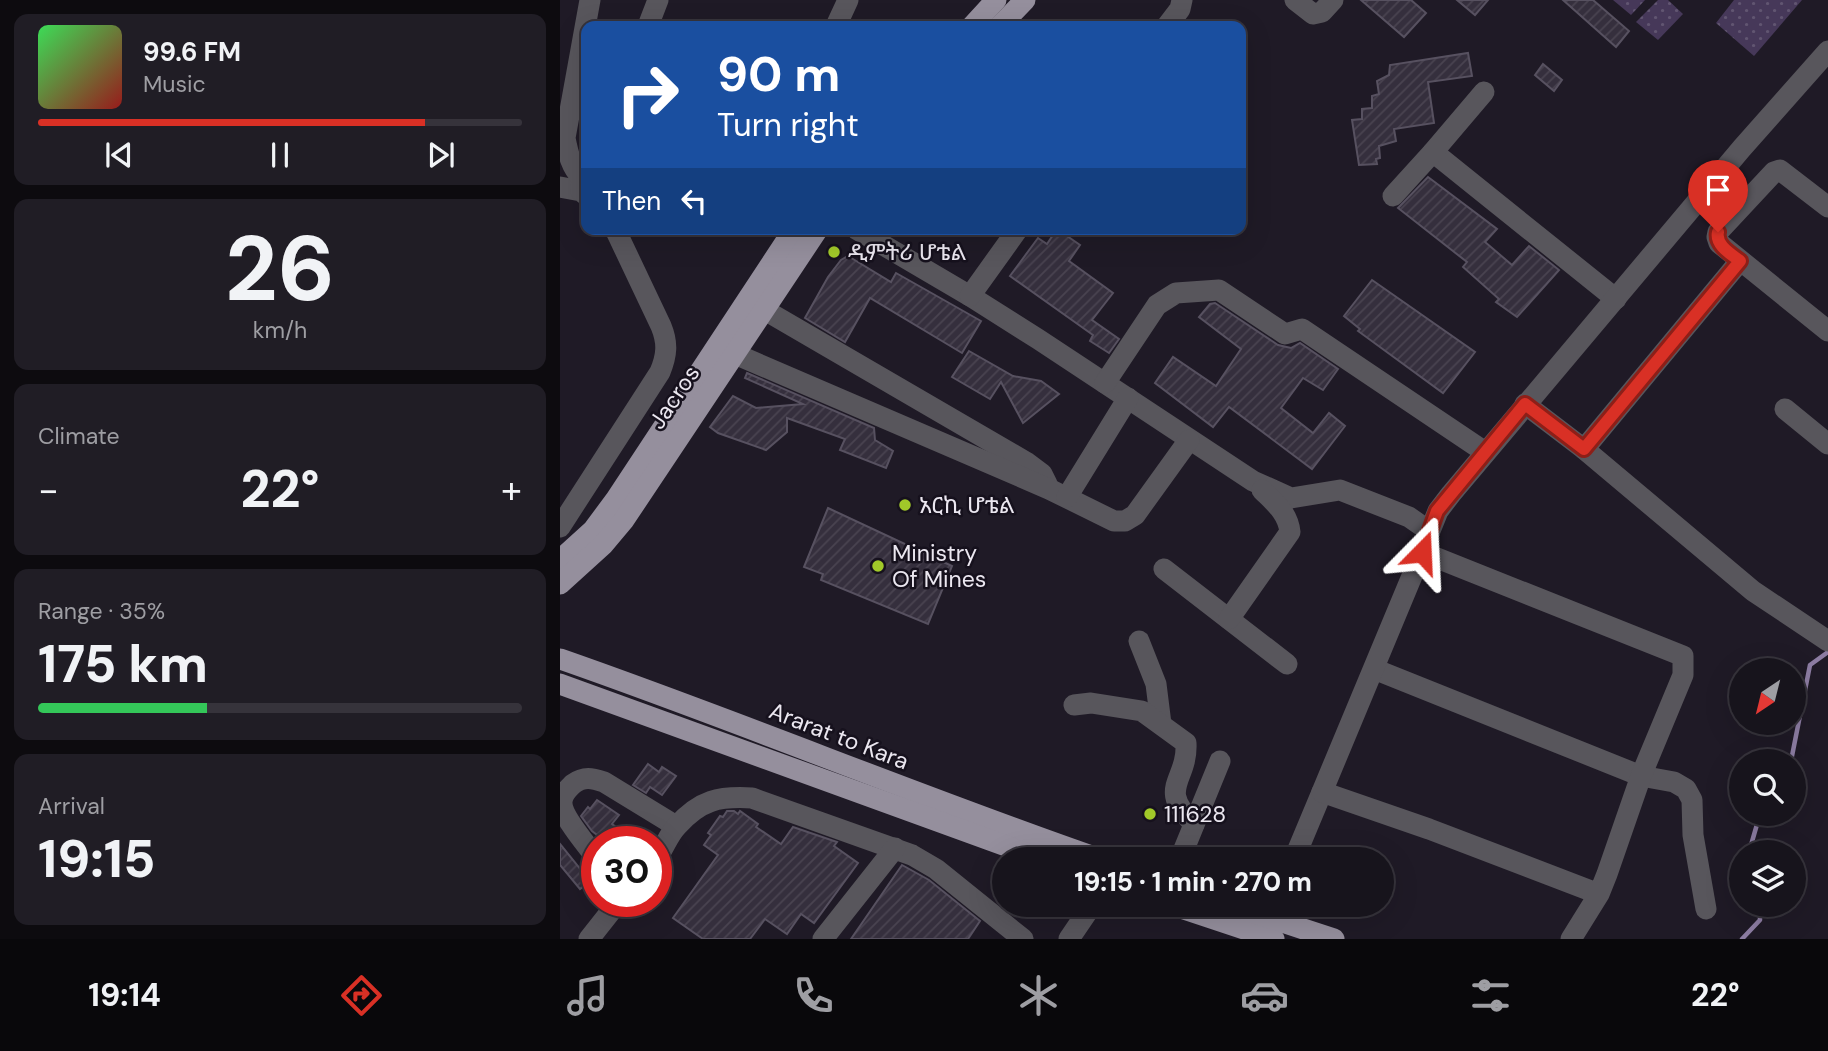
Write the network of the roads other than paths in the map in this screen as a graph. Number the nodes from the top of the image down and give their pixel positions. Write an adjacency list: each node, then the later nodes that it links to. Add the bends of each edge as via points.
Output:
1 (590, 0): 9 (street)
2 (658, 0): 10 (street)
3 (848, 0): 11 (street)
4 (996, 0): 12 (main road)
5 (1025, 0): 13 (main road)
6 (1182, 0): 14 (street)
7 (1295, 0): 8 (street, via 1313,14 1322,12)
8 (1333, 0)
9 (586, 21)
10 (650, 21)
11 (838, 21)
12 (977, 21)
13 (1005, 21)
14 (1171, 21)
15 (581, 45): 19 (street, via 565,138)
16 (1826, 56): 29 (street)
17 (1484, 92): 18 (street)
18 (1433, 152): 20 (street); 29 (street)
19 (579, 185)
20 (1393, 196)
21 (1828, 207): 27 (street, via 1780,170 1774,172 1718,232 1719,243)
22 (618, 235): 45 (street, via 661,326 666,356)
23 (790, 235): 48 (main road, Jacros, via 616,499 593,530)
24 (814, 235): 30 (main road, Jacros)
25 (866, 235): 28 (street)
26 (1014, 235): 28 (street)
27 (1740, 261): 31 (street); 41 (street)
28 (970, 296): 33 (street)
29 (1616, 299): 35 (street)
30 (763, 309): 32 (main road, Jacros); 36 (street)
31 (1828, 331)
32 (735, 354): 38 (street); 50 (main road, Jacros, via 624,520)
33 (1105, 383): 34 (street); 42 (street, via 1157,305 1176,293 1219,290 1285,334 1302,329)
34 (1128, 398): 39 (street); 44 (street)
35 (1525, 404): 41 (street); 42 (street)
36 (929, 406): 38 (street); 44 (street, via 1026,462)
37 (1785, 409): 40 (street)
38 (916, 432): 44 (street)
39 (1189, 440): 43 (street); 44 (street, via 1135,515 1125,521 1114,521)
40 (1828, 444)
41 (1584, 449): 53 (street, via 1753,591)
42 (1485, 452): 46 (street, via 1437,511)
43 (1253, 481): 46 (street, via 1291,498 1340,490 1409,517); 51 (street, via 1284,511 1290,532)
44 (1058, 493)
45 (560, 527)
46 (1429, 531): 47 (street)
47 (1422, 552): 56 (street); 61 (street, via 1683,656 1683,675)
48 (560, 560)
49 (1164, 569): 51 (street)
50 (560, 584)
51 (1228, 619): 55 (street)
52 (1139, 641): 59 (street, via 1156,684)
53 (1828, 641)
54 (560, 659): 68 (main road, Ararat to Kara)
55 (1287, 664)
56 (1374, 669): 61 (street); 62 (street)
57 (560, 684): 67 (main road, Ararat to Kara)
58 (1074, 705): 59 (street, via 1142,711)
59 (1161, 724): 63 (street, via 1186,743 1187,756 1175,797)
60 (1220, 761): 63 (street)
61 (1641, 776): 72 (street); 73 (street, via 1674,782 1686,789 1692,800)
62 (1322, 792): 70 (street); 72 (street)
63 (1195, 824): 69 (street)
64 (676, 826): 65 (street); 66 (street, via 604,782 580,778 565,791 562,802); 71 (street, via 704,803 725,796 752,798)
65 (672, 833)
66 (581, 836)
67 (1009, 847)
68 (1066, 847)
69 (1186, 847)
70 (1299, 847)
71 (895, 848): 78 (street, via 936,869); 80 (street)
72 (1599, 894): 83 (street)
73 (1706, 909)
74 (606, 917): 79 (street)
75 (1084, 917): 81 (street)
76 (1248, 917): 77 (main road)
77 (1273, 921): 82 (main road)
78 (1010, 935)
79 (589, 939)
80 (823, 939)
81 (1069, 939)
82 (1334, 939)
83 (1571, 939)

